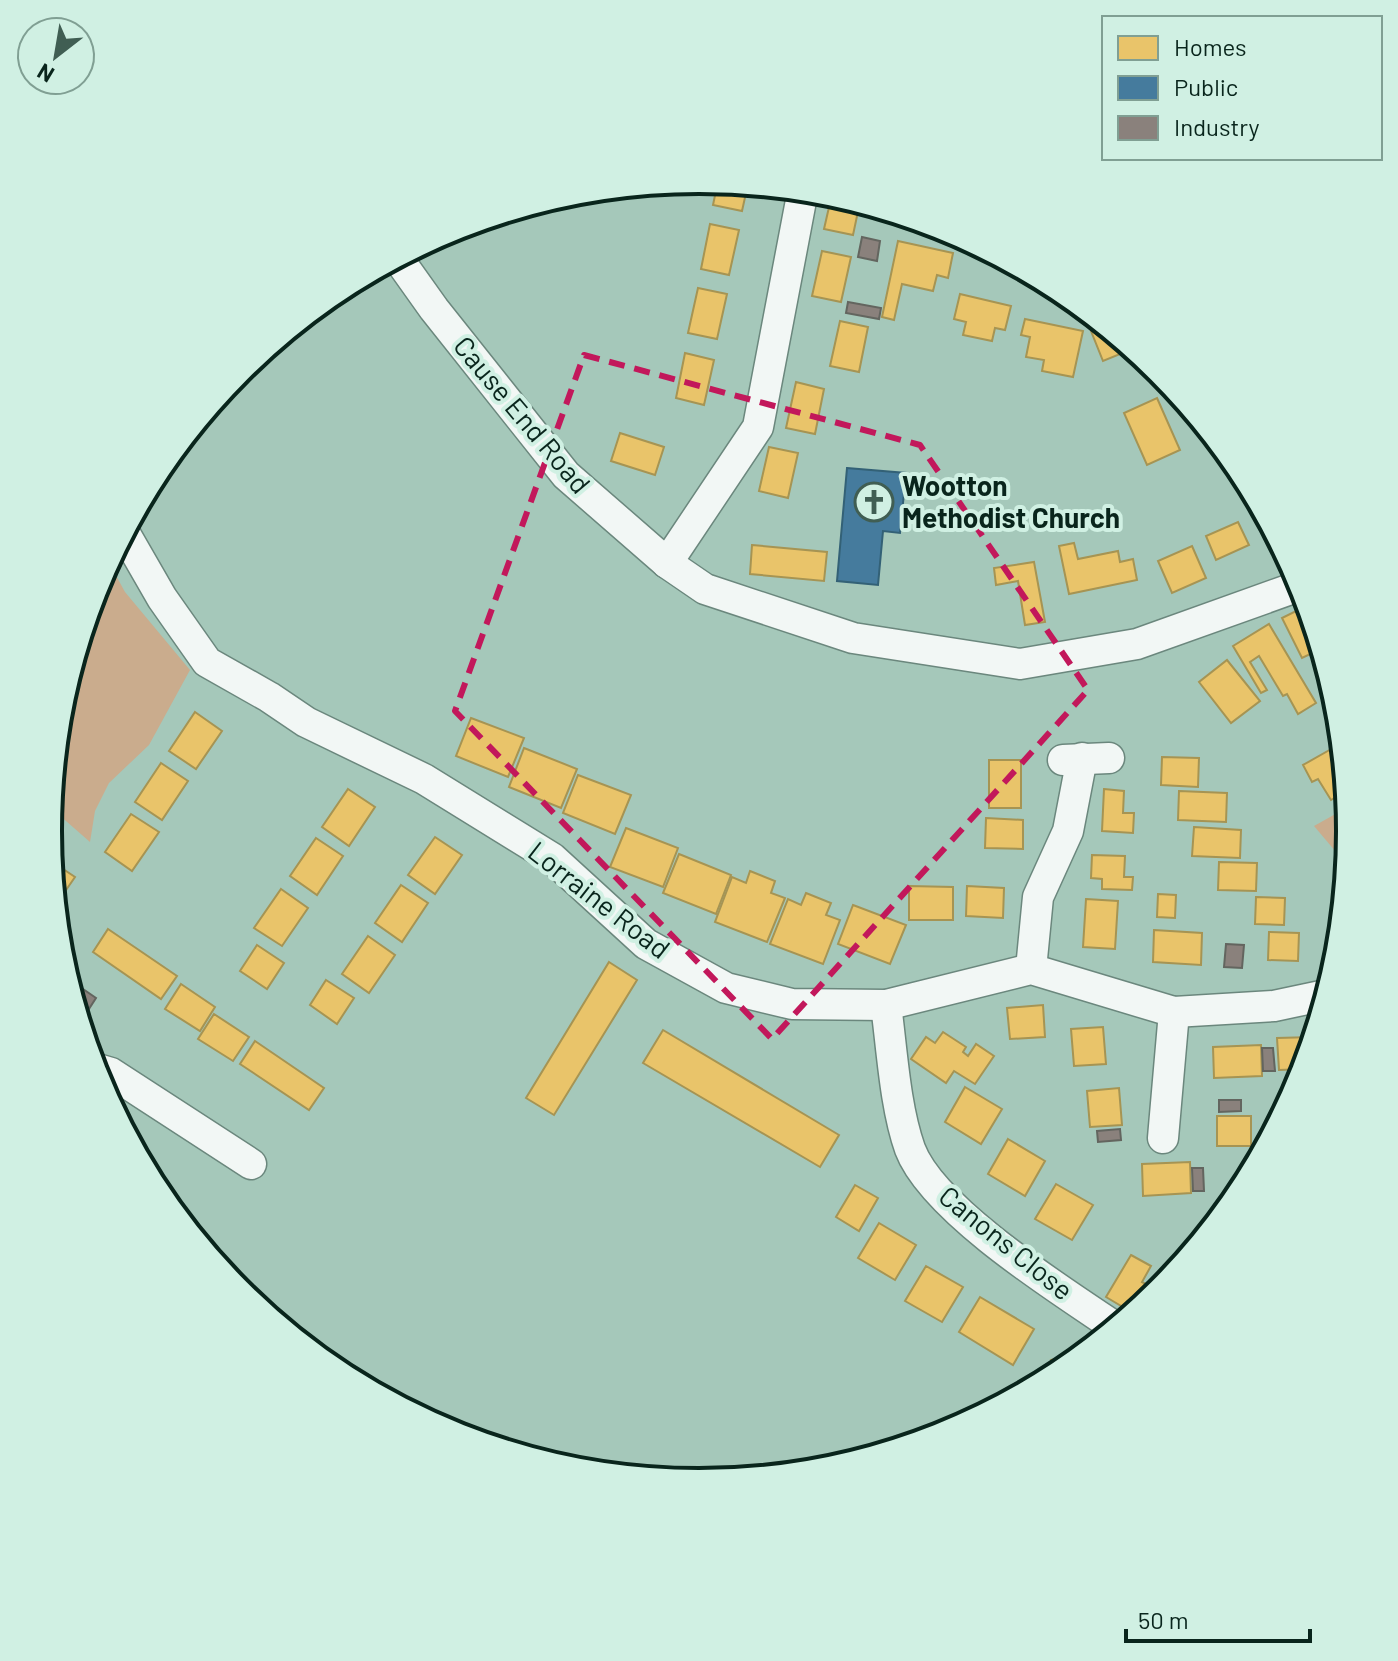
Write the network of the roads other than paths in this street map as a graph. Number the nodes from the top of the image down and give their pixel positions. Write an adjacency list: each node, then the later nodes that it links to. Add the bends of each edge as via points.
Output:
1 (801, 202): 4 (street, via 758,427)
2 (404, 266): 4 (street, Cause End Road, via 566,475)
3 (131, 544): 9 (street, Lorraine Road, via 207,662 306,722 424,779 552,858 646,944 726,988 792,1004)
4 (667, 563): 5 (street, Cause End Road, via 705,589 853,638 1020,664 1137,644)
5 (1289, 590)
6 (1085, 759): 7 (street, via 1068,831 1038,897)
7 (1031, 969): 9 (street, Lorraine Road); 10 (street)
8 (1313, 998): 10 (street, via 1274,1006)
9 (886, 1005): 14 (street, Canons Close, via 895,1083 911,1151 941,1197 1030,1269)
10 (1174, 1012): 12 (street)
11 (109, 1073): 13 (street)
12 (1163, 1138)
13 (251, 1164)
14 (1105, 1320)

